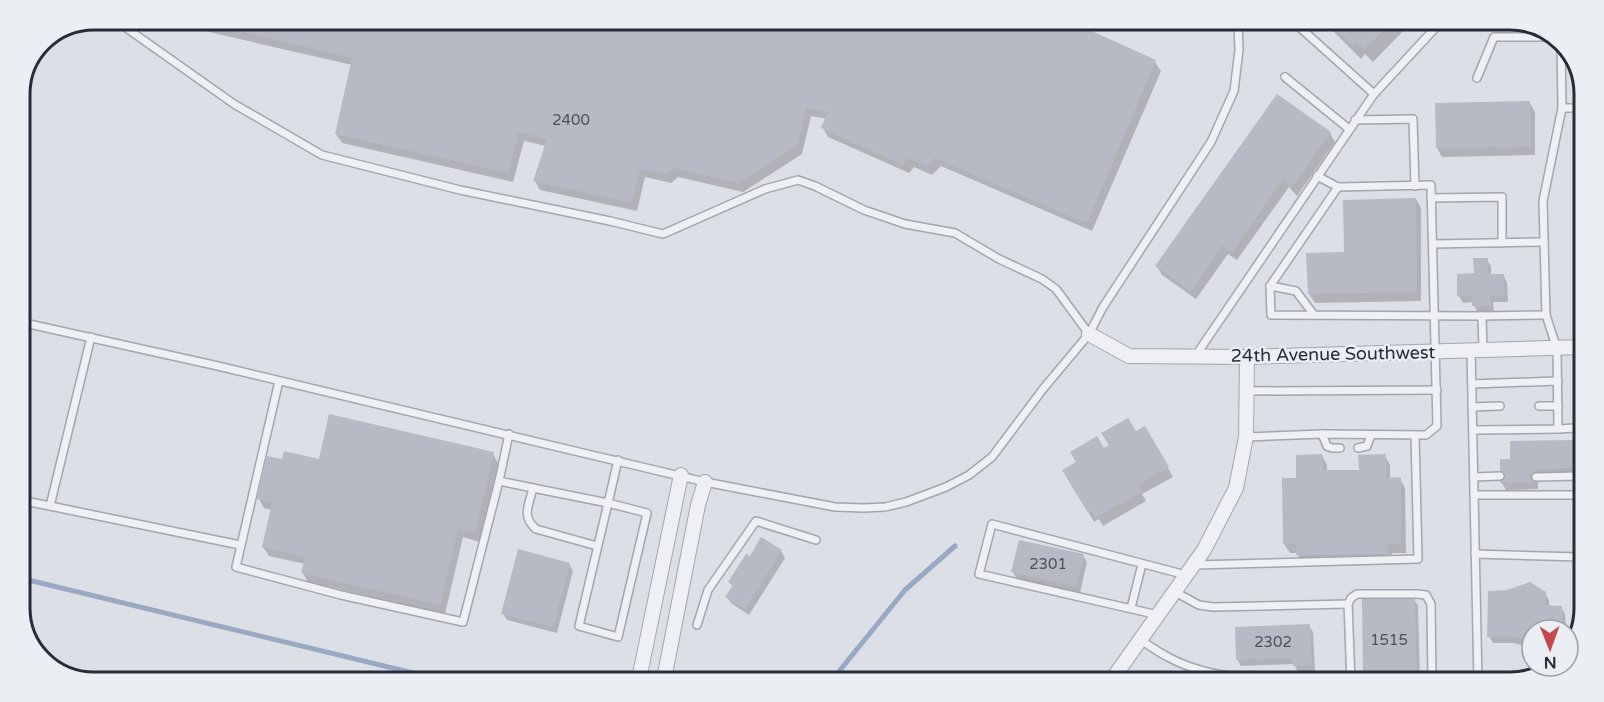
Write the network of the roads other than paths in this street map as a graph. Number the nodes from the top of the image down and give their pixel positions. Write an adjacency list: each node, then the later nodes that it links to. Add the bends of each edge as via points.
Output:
1 (129, 30): 27 (lane, via 234,104 322,155 663,234 765,189 798,180 905,224 955,233 1042,279 1056,289)
2 (1238, 30): 27 (lane, via 1234,91 1211,142)
3 (1303, 30): 9 (lane)
4 (1433, 30): 9 (lane)
5 (1538, 37): 8 (lane, via 1494,37)
6 (1561, 56): 10 (lane)
7 (1285, 77): 13 (lane)
8 (1477, 78)
9 (1374, 94): 12 (lane)
10 (1562, 108): 11 (lane); 18 (lane, via 1543,201)
11 (1574, 108)
12 (1355, 120): 13 (lane); 15 (lane, via 1413,119)
13 (1349, 129): 14 (lane)
14 (1317, 176): 16 (lane); 33 (lane)
15 (1415, 186): 16 (lane); 17 (lane, via 1431,186)
16 (1338, 187): 21 (lane)
17 (1431, 198): 19 (lane, via 1502,197); 20 (lane)
18 (1544, 242): 19 (lane); 24 (lane)
19 (1502, 243): 20 (lane)
20 (1433, 244): 25 (lane)
21 (1270, 286): 22 (lane, via 1296,291); 22 (lane, via 1271,315)
22 (1314, 315): 25 (lane)
23 (1482, 315): 24 (lane); 25 (lane); 31 (lane)
24 (1546, 315): 30 (lane)
25 (1435, 316): 32 (lane)
26 (30, 324): 28 (lane)
27 (1089, 334): 33 (street, 24th Avenue Southwest, via 1129,356); 61 (lane, via 992,457 936,491 885,507 835,507)
28 (91, 337): 35 (lane); 67 (lane)
29 (1574, 348): 30 (street, 24th Avenue Southwest)
30 (1557, 349): 31 (street, 24th Avenue Southwest); 36 (lane)
31 (1477, 350): 32 (street, 24th Avenue Southwest); 37 (lane)
32 (1437, 352): 34 (street, 24th Avenue Southwest); 38 (lane)
33 (1196, 356): 34 (street, 24th Avenue Southwest)
34 (1247, 357): 39 (street)
35 (279, 381): 47 (lane); 69 (lane)
36 (1558, 381): 37 (lane); 42 (lane)
37 (1472, 384): 43 (lane)
38 (1437, 390): 39 (lane); 50 (lane, via 1437,426 1426,435)
39 (1247, 392): 51 (street)
40 (1500, 406): 43 (lane)
41 (1539, 406): 42 (lane)
42 (1558, 406): 45 (lane)
43 (1472, 407): 46 (lane)
44 (1574, 428): 45 (lane)
45 (1558, 429): 46 (lane)
46 (1473, 430): 58 (lane)
47 (509, 434): 54 (lane); 60 (lane)
48 (1322, 434): 49 (lane); 51 (lane); 52 (lane, via 1327,446)
49 (1371, 435): 50 (lane); 53 (lane, via 1367,446)
50 (1415, 435): 74 (lane, via 1418,559)
51 (1246, 437): 74 (street, via 1236,488)
52 (1340, 448)
53 (1358, 448)
54 (618, 460): 55 (lane); 66 (lane)
55 (681, 476): 61 (lane); 81 (street)
56 (1500, 476): 58 (lane)
57 (1574, 476): 59 (lane)
58 (1474, 477): 64 (lane)
59 (1536, 477)
60 (499, 481): 62 (lane); 69 (lane, via 463,622 236,567)
61 (705, 482): 82 (street)
62 (533, 488): 66 (lane); 70 (lane, via 526,513 529,523 536,529)
63 (1574, 493): 64 (lane)
64 (1474, 495): 71 (lane)
65 (30, 502): 67 (lane)
66 (608, 503): 70 (lane); 70 (lane, via 647,513 618,637 579,626)
67 (50, 506): 69 (lane)
68 (816, 540): 79 (lane, via 756,521 708,590)
69 (240, 545)
70 (597, 546)
71 (1475, 554): 72 (lane); 87 (lane)
72 (1574, 557)
73 (1142, 564): 74 (lane); 77 (lane); 77 (lane, via 992,524 979,574)
74 (1190, 570): 75 (street)
75 (1175, 592): 76 (lane, via 1199,605 1213,607); 78 (street)
76 (1348, 604): 85 (lane); 86 (lane, via 1358,594 1426,595 1431,604)
77 (1131, 608): 78 (lane)
78 (1158, 615): 80 (street)
79 (697, 625)
80 (1140, 640): 83 (street); 84 (lane, via 1169,658)
81 (640, 672)
82 (665, 672)
83 (1117, 672)
84 (1207, 672)
85 (1351, 672)
86 (1432, 672)
87 (1478, 672)

